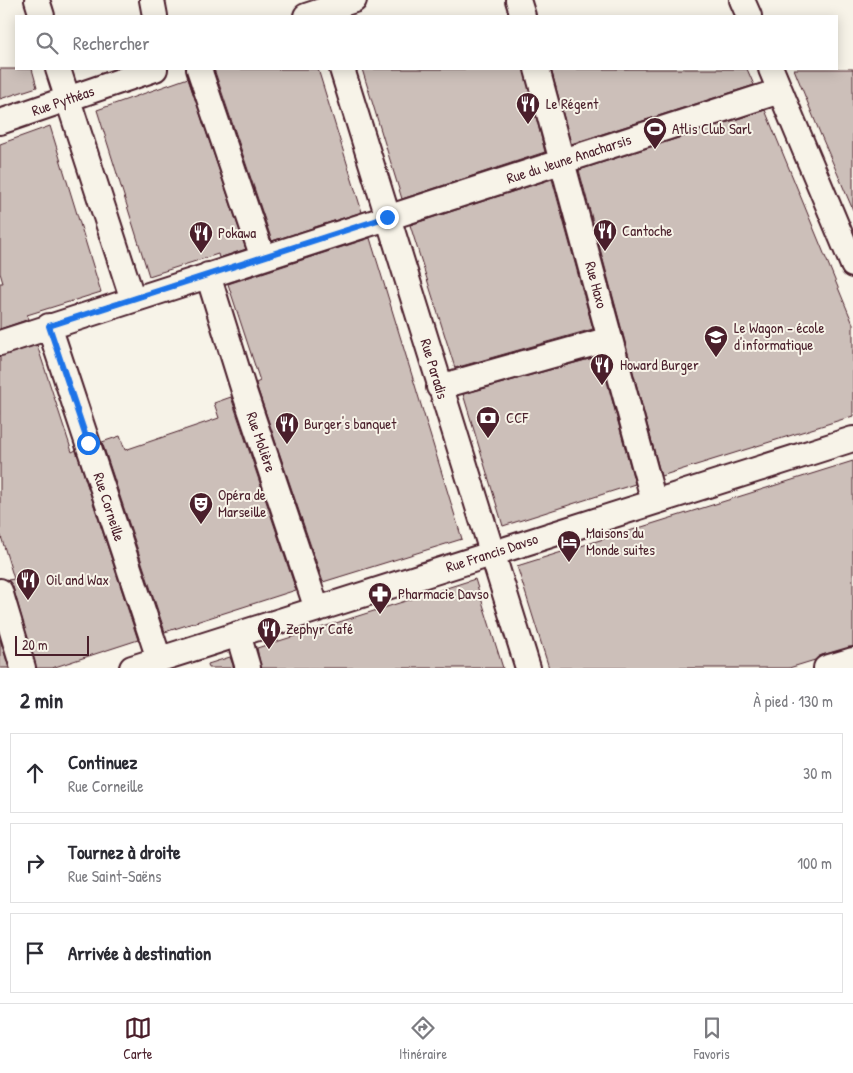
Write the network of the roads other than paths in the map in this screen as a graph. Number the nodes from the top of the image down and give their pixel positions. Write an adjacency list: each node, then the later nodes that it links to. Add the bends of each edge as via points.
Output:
1 (37, 0): 7 (street)
2 (152, 0): 8 (street)
3 (354, 0): 6 (street)
4 (518, 0): 9 (street)
5 (742, 0): 10 (street)
6 (319, 11)
7 (42, 15)
8 (155, 15)
9 (523, 15)
10 (749, 15)
11 (58, 70): 18 (street)
12 (152, 70): 18 (street, Rue Pythéas)
13 (199, 70): 23 (street)
14 (342, 70): 21 (street, Rue Paradis)
15 (538, 70): 20 (street, Rue Haxo)
16 (771, 70): 17 (street)
17 (780, 91): 20 (street, Rue du Jeune Anacharsis); 22 (street)
18 (67, 100): 19 (street, Rue Pythéas); 25 (street)
19 (0, 122)
20 (562, 162): 21 (street, Rue du Jeune Anacharsis); 27 (street, Rue Haxo)
21 (387, 217): 23 (street, Rue du Jeune Anacharsis); 29 (street, Rue Paradis)
22 (850, 250)
23 (263, 258): 24 (street, Rue du Jeune Anacharsis)
24 (208, 275): 25 (street, Rue du Jeune Anacharsis); 34 (street, Rue Molière)
25 (133, 300): 26 (street, Rue du Jeune Anacharsis)
26 (49, 326): 28 (street, Rue du Jeune Anacharsis); 36 (street, Rue Corneille)
27 (610, 339): 29 (street); 31 (street, Rue Haxo)
28 (0, 342)
29 (439, 387): 32 (street, Rue Paradis)
30 (853, 439): 31 (street, Rue Francis Davso)
31 (654, 502): 32 (street, Rue Francis Davso)
32 (492, 553): 34 (street, Rue Francis Davso); 41 (street, Rue Paradis)
33 (0, 591): 38 (street)
34 (317, 609): 35 (street, Rue Francis Davso)
35 (238, 634): 36 (street, Rue Francis Davso); 40 (street)
36 (159, 659): 39 (street, Rue Francis Davso)
37 (853, 660): 42 (street)
38 (23, 668)
39 (132, 668)
40 (248, 668)
41 (528, 668)
42 (826, 668)

